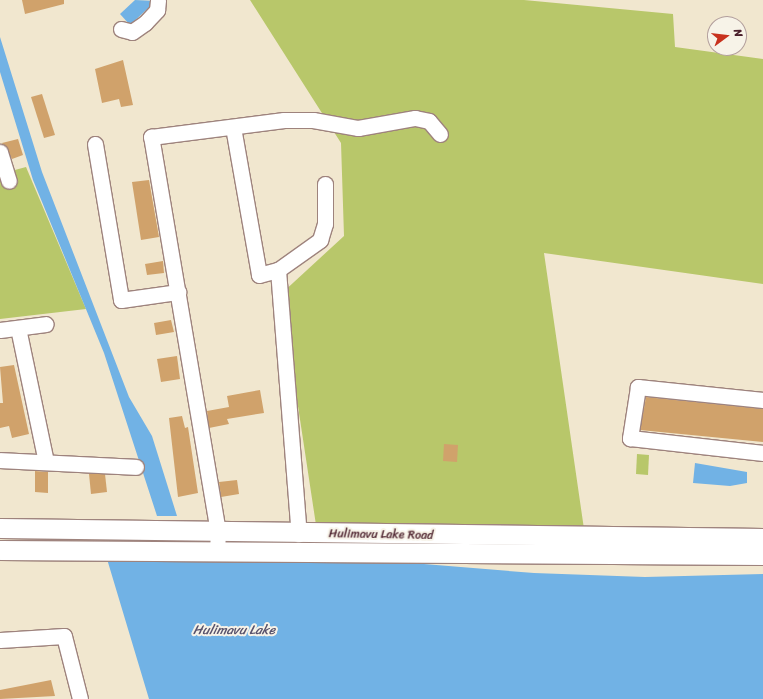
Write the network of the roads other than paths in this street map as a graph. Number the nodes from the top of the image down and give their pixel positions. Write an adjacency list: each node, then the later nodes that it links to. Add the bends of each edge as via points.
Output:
1 (158, 0): 2 (street, via 157,10 145,23 132,32)
2 (121, 29)
3 (233, 127): 4 (street, via 313,120 358,128 415,118 429,121); 9 (street, via 259,275); 10 (street, via 151,137)
4 (440, 134)
5 (95, 144): 10 (street, via 121,300)
6 (0, 152): 7 (street)
7 (9, 181)
8 (325, 184): 9 (street, via 324,233 320,240)
9 (278, 270): 20 (street)
10 (178, 292): 22 (street)
11 (46, 324): 12 (street)
12 (18, 328): 13 (street); 17 (street)
13 (0, 330)
14 (763, 400): 15 (street, via 638,387 630,438)
15 (763, 453)
16 (0, 460): 17 (street)
17 (46, 462): 18 (street)
18 (136, 467)
19 (0, 528): 22 (main road, Hulimavu Lake Road, via 183,531)
20 (299, 534): 21 (main road, Hulimavu Lake Road); 22 (main road, Hulimavu Lake Road)
21 (763, 538)
22 (218, 541): 23 (main road, Hulimavu Lake Road, via 185,550); 24 (main road, Hulimavu Lake Road)
23 (0, 550)
24 (763, 555)
25 (0, 640): 26 (street, via 64,636)
26 (80, 699)

